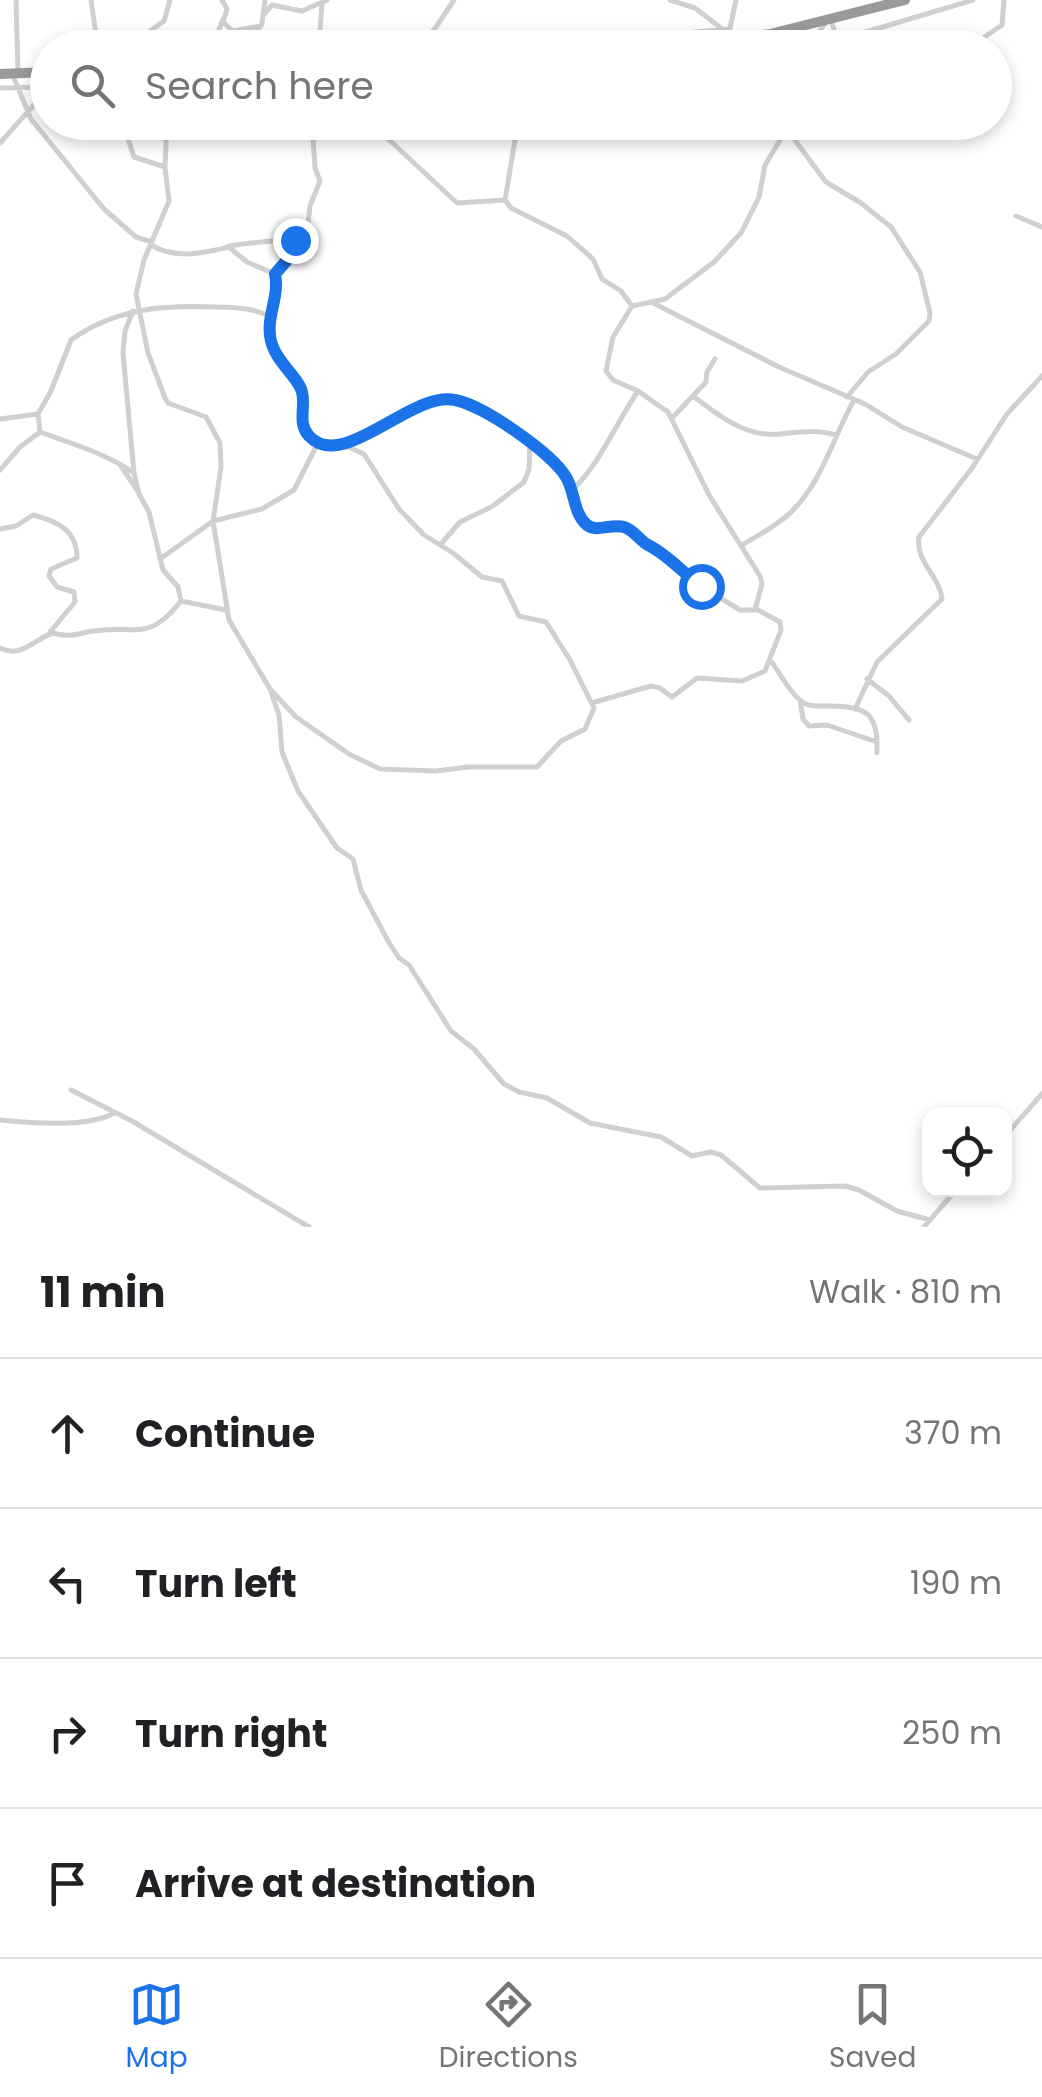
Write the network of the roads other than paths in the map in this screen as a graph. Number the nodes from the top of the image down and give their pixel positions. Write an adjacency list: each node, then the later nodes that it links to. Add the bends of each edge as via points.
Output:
1 (16, 0): 33 (street)
2 (91, 0): 18 (street)
3 (170, 0): 19 (street, via 164,21)
4 (222, 0): 15 (street)
5 (265, 0): 14 (street)
6 (454, 0): 25 (street)
7 (670, 0): 13 (street)
8 (736, 0): 27 (street)
9 (905, 0): 16 (highway)
10 (973, 0): 31 (street)
11 (1004, 0): 32 (street, via 1002,25)
12 (324, 1): 14 (street, via 302,11 272,5); 24 (street)
13 (683, 2): 26 (street)
14 (264, 14): 17 (street)
15 (223, 19): 20 (street); 21 (street)
16 (829, 21): 28 (highway); 29 (street); 30 (street)
17 (261, 26): 22 (street); 23 (street)
18 (95, 30)
19 (152, 30)
20 (219, 30)
21 (232, 30)
22 (239, 30)
23 (259, 30)
24 (320, 30)
25 (434, 30)
26 (723, 30)
27 (728, 30)
28 (752, 30)
29 (821, 30)
30 (833, 30)
31 (872, 30)
32 (994, 30)
33 (10, 74): 35 (street)
34 (0, 88): 35 (street)
35 (18, 88): 36 (street); 38 (street)
36 (30, 88)
37 (30, 106): 38 (street)
38 (26, 110): 39 (street); 48 (street)
39 (30, 115)
40 (50, 140): 54 (street, via 104,209)
41 (128, 140): 49 (street, via 134,157)
42 (166, 140): 49 (street)
43 (312, 140): 53 (street, via 320,181 308,231)
44 (389, 140): 50 (street, via 457,203)
45 (515, 140): 50 (street)
46 (780, 140): 57 (street, via 741,233 714,262)
47 (795, 140): 65 (street, via 826,182 878,216 902,242 920,272 930,313)
48 (0, 143)
49 (166, 167): 54 (street, via 169,201)
50 (505, 200): 58 (street, via 567,236)
51 (1016, 216): 52 (street)
52 (1042, 226)
53 (295, 240): 55 (street); 56 (street)
54 (152, 243): 55 (street, via 173,254 209,254); 59 (street, via 139,276)
55 (226, 246): 56 (street)
56 (275, 274): 60 (street)
57 (653, 303): 58 (street); 65 (street)
58 (632, 306): 63 (street, via 605,364 613,380)
59 (136, 311): 60 (street, via 172,305 246,308); 67 (street, via 71,340); 78 (street, via 123,353); 81 (street, via 168,403 206,417 217,432)
60 (270, 317): 73 (street, via 271,342 300,387 305,429)
61 (715, 359): 64 (street)
62 (1042, 376): 75 (street)
63 (638, 391): 68 (street); 79 (street, via 594,466)
64 (693, 396): 68 (street); 71 (street, via 730,424 751,430)
65 (846, 397): 66 (street)
66 (854, 400): 71 (street); 75 (street)
67 (38, 414): 69 (street); 70 (street)
68 (672, 418): 84 (street)
69 (0, 419)
70 (40, 432): 76 (street); 77 (street)
71 (836, 435): 84 (street, via 801,502)
72 (530, 442): 74 (street, via 459,400 444,399 421,403); 79 (street, via 558,464); 83 (street, via 524,482 460,522)
73 (318, 443): 74 (street); 81 (street, via 294,490 262,509)
74 (344, 445): 83 (street, via 364,454 399,509)
75 (977, 459): 92 (street, via 918,541 942,599)
76 (120, 464): 78 (street); 80 (street)
77 (0, 470)
78 (134, 472): 80 (street)
79 (573, 488): 88 (street, via 588,525 630,530 701,586 740,610)
80 (138, 490): 85 (street)
81 (213, 521): 85 (street); 87 (street)
82 (0, 529): 89 (street, via 33,514 72,536 77,558 50,569 49,576 74,592 76,602)
83 (440, 544): 95 (street, via 482,577 502,582 519,616 546,622)
84 (742, 546): 88 (street, via 762,584)
85 (160, 559): 86 (street)
86 (180, 601): 87 (street); 89 (street, via 136,633)
87 (226, 610): 93 (street)
88 (755, 610): 91 (street, via 780,622)
89 (48, 634): 90 (street, via 12,653)
90 (0, 648)
91 (770, 660): 94 (street); 95 (street, via 746,680 700,677 672,697 651,686)
92 (867, 679): 96 (street); 97 (street)
93 (270, 689): 95 (street, via 340,748 392,770 537,767 561,741 585,729); 106 (street, via 282,752 298,791 337,848 353,860 394,952 409,964 451,1031 504,1084 547,1098 590,1123 661,1137 692,1156 721,1155 760,1188 845,1186)
94 (800, 700): 96 (street); 98 (street, via 808,726 827,725)
95 (594, 703)
96 (854, 709): 98 (street, via 875,722)
97 (909, 720)
98 (878, 742): 99 (street)
99 (877, 754)
100 (71, 1090): 102 (street)
101 (1042, 1094): 104 (street)
102 (114, 1112): 103 (street, via 55,1124); 107 (street)
103 (0, 1120)
104 (1012, 1128)
105 (950, 1197): 106 (street)
106 (930, 1220): 108 (street)
107 (309, 1227)
108 (924, 1227)

